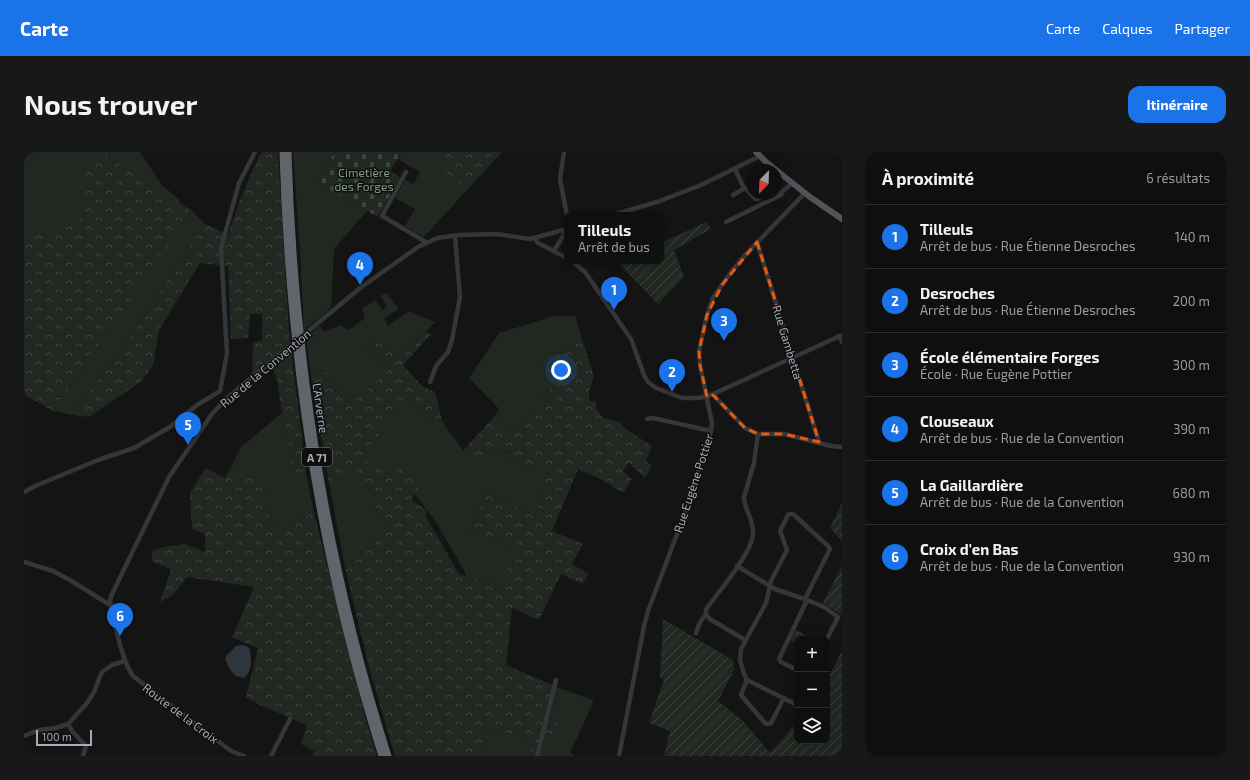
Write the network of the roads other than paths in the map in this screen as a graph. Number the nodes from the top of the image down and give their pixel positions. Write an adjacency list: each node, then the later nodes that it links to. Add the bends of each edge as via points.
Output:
1 (256, 152): 33 (street, via 239,183 221,248 227,353)
2 (283, 152): 64 (highway, L'Arverne / A 71, via 287,251 293,315 319,502 357,669)
3 (288, 152): 65 (highway, L'Arverne / A 71, via 299,321 318,464 349,613)
4 (564, 152): 16 (street, via 560,180)
5 (758, 154): 6 (main road); 7 (street)
6 (769, 164)
7 (735, 169): 11 (street); 17 (street, via 660,201)
8 (406, 172): 24 (street, via 382,216)
9 (782, 175): 10 (main road)
10 (792, 183): 12 (street); 13 (main road)
11 (745, 188): 14 (street)
12 (782, 192)
13 (805, 193): 18 (main road); 25 (street, Rue Eugène Pottier)
14 (733, 196)
15 (773, 200): 19 (street)
16 (566, 212)
17 (623, 212)
18 (842, 218)
19 (726, 222)
20 (564, 231): 23 (street, Rue de la Convention)
21 (564, 235): 26 (street, Rue de la Convention)
22 (455, 236): 23 (street, Rue de la Convention, via 496,234); 24 (street, Rue de la Convention); 32 (street, via 460,288 452,340 448,352 436,366)
23 (535, 238): 26 (street, via 538,243)
24 (426, 242): 36 (street, Rue de la Convention, bridge, via 360,288)
25 (757, 242): 31 (street, Rue Gambetta); 35 (street, Rue Eugène Pottier, via 713,298 707,315 699,351)
26 (554, 251): 27 (street)
27 (564, 256)
28 (576, 264): 35 (street, via 585,272 631,339 648,382 656,388 682,398)
29 (841, 336): 30 (street); 31 (street)
30 (842, 342)
31 (793, 357): 34 (street); 40 (street, Rue Gambetta)
32 (430, 382)
33 (220, 391): 36 (street); 42 (street, via 197,405 170,427 134,448 98,460)
34 (714, 394): 35 (street); 39 (street, via 745,428)
35 (707, 397): 38 (street, Rue Eugène Pottier)
36 (226, 398): 47 (street, Rue de la Convention, via 169,477 112,594)
37 (648, 419): 38 (street)
38 (711, 431): 67 (street, Rue Eugène Pottier, via 685,512 648,611)
39 (758, 434): 40 (street, via 784,434); 44 (street, via 754,463 744,497 752,522 753,535)
40 (819, 442): 41 (street)
41 (842, 447)
42 (24, 492)
43 (24, 562): 47 (street, via 53,571)
44 (738, 566): 45 (street); 48 (street, via 706,609)
45 (770, 586): 46 (street); 46 (street, via 787,550 780,531 788,515 792,514 830,549); 51 (street, via 766,603)
46 (806, 600): 50 (street, via 838,617); 53 (street, via 779,658)
47 (110, 604): 52 (street)
48 (706, 615): 49 (street); 51 (street)
49 (696, 633)
50 (828, 636)
51 (745, 640): 55 (street, via 740,660)
52 (125, 661): 59 (street, via 112,665 102,672 87,703); 62 (street, Route de la Croix, via 138,681 231,751)
53 (794, 668)
54 (556, 680): 66 (street)
55 (747, 680): 56 (street); 56 (street, via 741,695 767,724 771,723)
56 (784, 698): 57 (street)
57 (794, 703)
58 (290, 719): 63 (street)
59 (68, 724): 60 (street); 61 (street, via 86,746)
60 (24, 736)
61 (83, 756)
62 (244, 756)
63 (271, 756)
64 (382, 756)
65 (388, 756)
66 (537, 756)
67 (619, 756)

